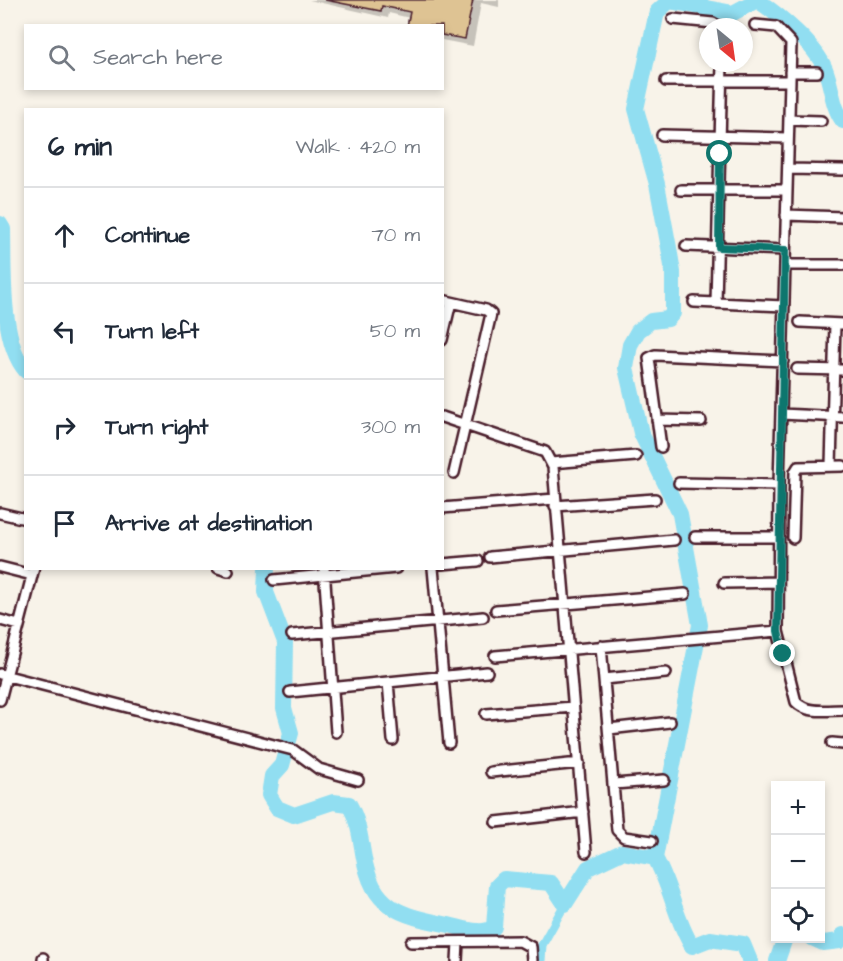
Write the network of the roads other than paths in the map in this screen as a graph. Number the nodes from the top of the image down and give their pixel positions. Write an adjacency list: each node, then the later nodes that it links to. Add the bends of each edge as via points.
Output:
1 (672, 19): 2 (street)
2 (699, 22)
3 (755, 25): 6 (street, via 776,27 787,36 791,43)
4 (722, 72): 8 (street)
5 (817, 72): 6 (street)
6 (790, 76): 8 (street); 9 (street)
7 (666, 81): 8 (street)
8 (722, 81): 12 (street)
9 (789, 120): 10 (street); 13 (street)
10 (821, 121)
11 (662, 135): 12 (street)
12 (721, 136): 13 (street); 17 (street)
13 (788, 138): 14 (street)
14 (788, 169): 15 (street); 18 (street)
15 (843, 170)
16 (681, 190): 17 (street)
17 (718, 190): 18 (street); 22 (street)
18 (787, 190): 19 (street)
19 (786, 216): 20 (street); 23 (street)
20 (843, 217)
21 (686, 246): 22 (street)
22 (719, 247): 23 (street); 28 (street)
23 (785, 250): 24 (street)
24 (785, 265): 25 (street); 29 (street)
25 (843, 265)
26 (447, 301): 31 (street); 42 (street, via 491,314)
27 (694, 302): 28 (street)
28 (716, 303): 29 (street)
29 (784, 306): 33 (street)
30 (800, 322): 32 (street)
31 (444, 324)
32 (839, 324): 35 (street)
33 (783, 361): 36 (street); 40 (street, via 655,355 649,358)
34 (797, 369): 35 (street)
35 (838, 370): 37 (street)
36 (781, 414): 37 (street); 50 (street)
37 (831, 416): 38 (street); 46 (street)
38 (843, 417)
39 (444, 418): 42 (street)
40 (657, 420): 41 (street); 43 (street)
41 (701, 421)
42 (467, 425): 45 (street, via 545,452); 48 (street)
43 (661, 447)
44 (636, 456): 45 (street)
45 (551, 463): 52 (street)
46 (831, 465): 47 (street); 58 (street, via 798,467 795,472)
47 (843, 466)
48 (454, 474)
49 (679, 483): 50 (street)
50 (779, 485): 57 (street)
51 (655, 499): 52 (street)
52 (555, 502): 53 (street); 60 (street)
53 (444, 508)
54 (0, 513): 55 (street)
55 (24, 519)
56 (695, 537): 57 (street)
57 (779, 537): 72 (street)
58 (793, 538)
59 (674, 540): 60 (street)
60 (560, 551): 61 (street); 75 (street)
61 (490, 557)
62 (478, 561): 63 (street)
63 (444, 564)
64 (0, 567): 69 (street)
65 (225, 570): 68 (street)
66 (360, 570): 70 (street)
67 (433, 570): 79 (street)
68 (228, 571)
69 (33, 572): 80 (street)
70 (324, 572): 71 (street); 81 (street)
71 (274, 580)
72 (778, 582): 73 (street); 82 (street)
73 (724, 583)
74 (685, 594): 75 (street)
75 (564, 605): 76 (street); 85 (street)
76 (496, 610)
77 (483, 617): 79 (street)
78 (0, 620): 80 (street)
79 (437, 621): 81 (street); 90 (street)
80 (19, 625): 89 (street)
81 (328, 630): 83 (street); 93 (street)
82 (778, 631): 84 (street); 97 (street, via 796,702 801,708)
83 (292, 634)
84 (601, 646): 85 (street); 91 (street)
85 (568, 649): 86 (street); 96 (street)
86 (495, 656)
87 (487, 672): 90 (street)
88 (666, 673): 91 (street)
89 (3, 675): 95 (street); 108 (street, via 293,750 319,769)
90 (443, 677): 92 (street); 103 (street)
91 (604, 679): 100 (street)
92 (387, 682): 93 (street); 102 (street)
93 (333, 687): 94 (street); 101 (street)
94 (290, 692)
95 (0, 700)
96 (573, 707): 98 (street); 106 (street)
97 (843, 710)
98 (486, 714)
99 (670, 722): 100 (street)
100 (609, 729): 110 (street)
101 (336, 732)
102 (393, 740)
103 (449, 743)
104 (832, 743): 105 (street)
105 (843, 744)
106 (579, 763): 107 (street); 111 (street)
107 (491, 772)
108 (358, 780)
109 (664, 780): 110 (street)
110 (614, 784): 113 (street, via 618,833)
111 (583, 812): 112 (street); 114 (street)
112 (496, 822)
113 (652, 841)
114 (586, 852)
115 (411, 942): 116 (street)
116 (458, 942): 117 (street); 118 (street, via 520,940 531,947)
117 (457, 961)
118 (532, 961)

